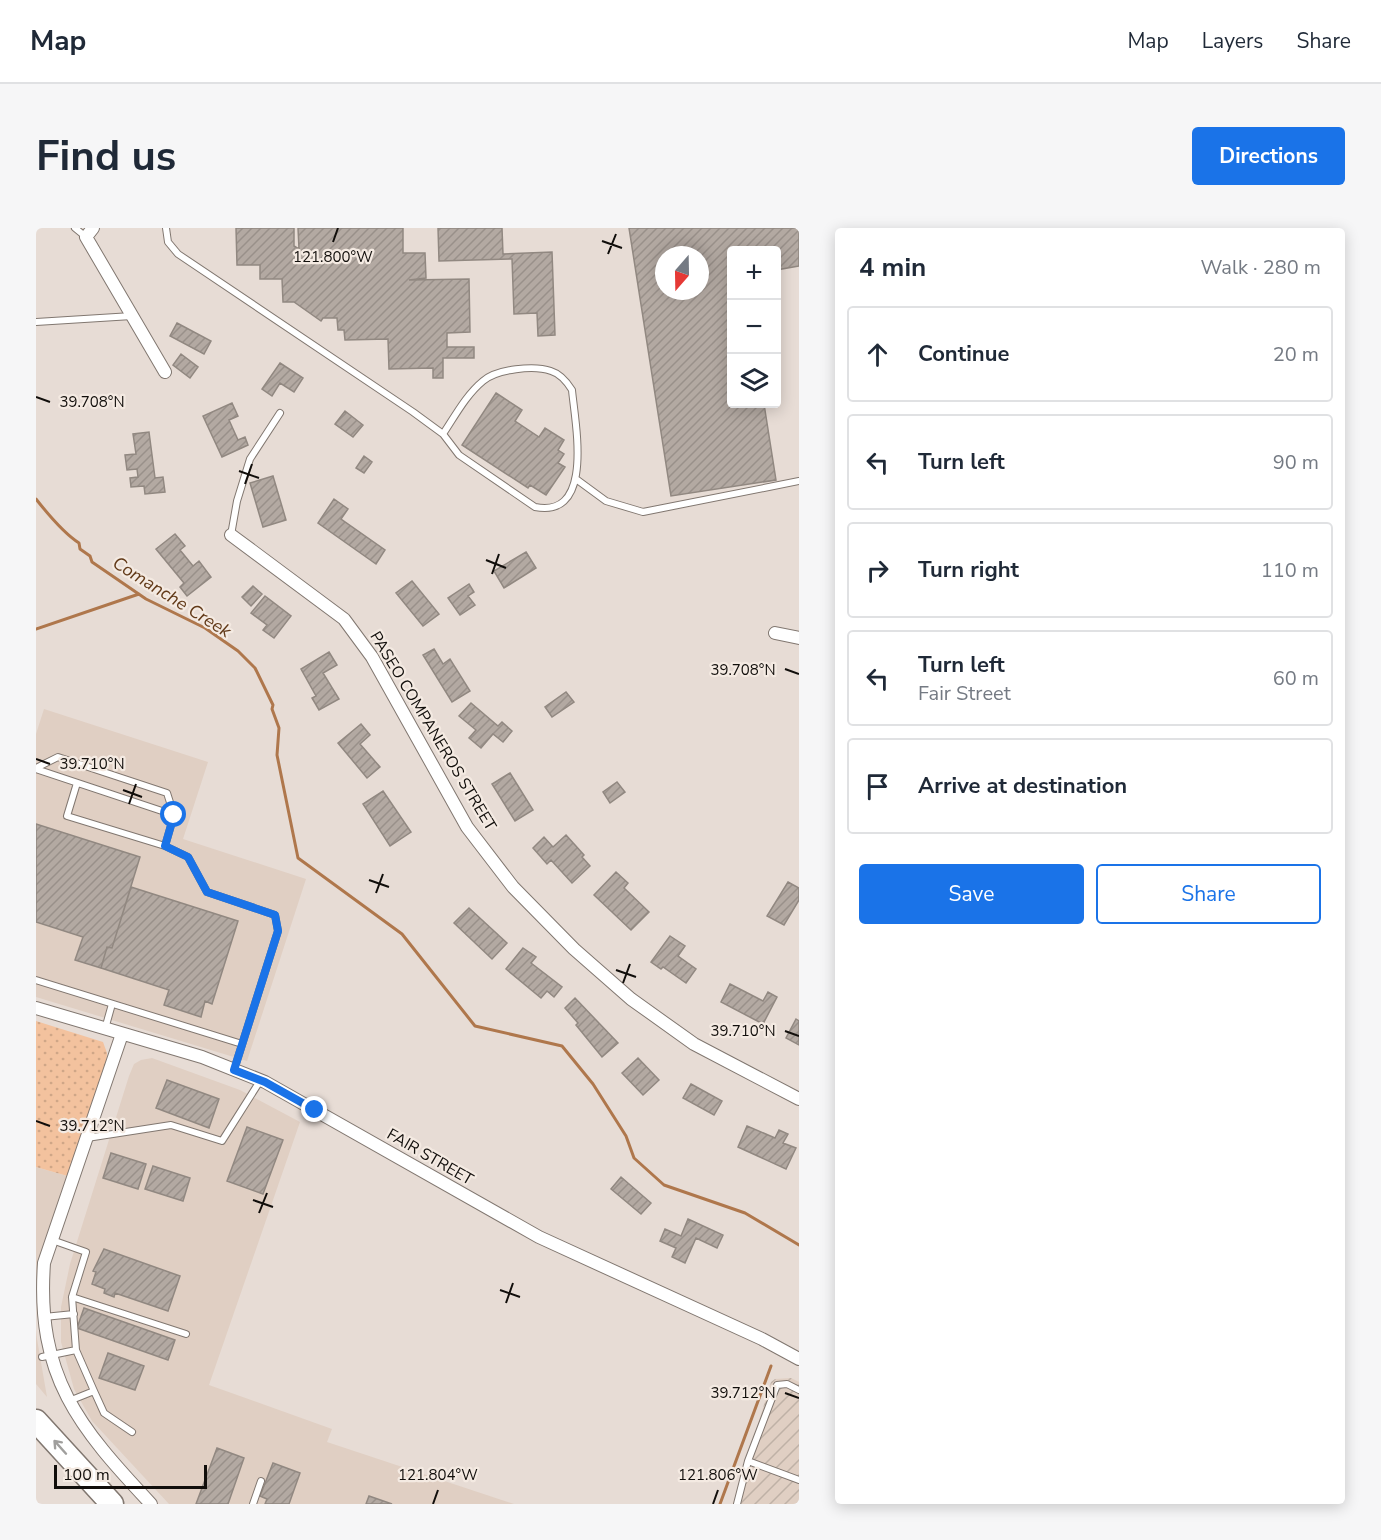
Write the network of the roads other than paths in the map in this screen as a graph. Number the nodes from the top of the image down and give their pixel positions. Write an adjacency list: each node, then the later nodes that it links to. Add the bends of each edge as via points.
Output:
1 (75, 228): 3 (lane)
2 (166, 228): 8 (lane, via 168,242 178,254)
3 (89, 232): 4 (street)
4 (132, 316): 5 (lane); 6 (street)
5 (36, 322)
6 (165, 372)
7 (280, 413): 11 (lane, via 250,459)
8 (443, 434): 9 (lane, via 459,455 535,507 549,510 562,503); 9 (lane, via 468,397 494,374 550,371 572,390)
9 (576, 479): 10 (lane, via 606,501 643,512)
10 (799, 482)
11 (231, 536): 26 (street, PASEO COMPANEROS STREET, via 344,620 372,657 467,826 513,887 574,949 631,999 694,1044)
12 (775, 633): 13 (street)
13 (799, 638)
14 (36, 769): 15 (lane); 16 (lane, via 58,758 167,793)
15 (77, 783): 16 (lane); 17 (lane, via 67,816)
16 (174, 815): 17 (lane)
17 (165, 846): 23 (lane, via 188,857 207,892 275,915 278,931)
18 (36, 980): 19 (lane)
19 (112, 1004): 21 (lane); 23 (lane)
20 (36, 1008): 21 (street, FAIR STREET)
21 (105, 1029): 22 (street, FAIR STREET)
22 (123, 1034): 24 (street, FAIR STREET); 27 (street)
23 (242, 1044): 24 (lane)
24 (234, 1070): 25 (street, FAIR STREET)
25 (260, 1080): 27 (lane, via 222,1141 171,1125); 36 (street, FAIR STREET, via 539,1237 762,1338)
26 (799, 1099)
27 (87, 1138): 28 (street)
28 (52, 1240): 29 (street); 30 (lane, via 86,1252)
29 (39, 1276): 32 (street)
30 (72, 1297): 31 (lane); 33 (lane)
31 (74, 1314): 32 (lane); 34 (lane)
32 (39, 1318): 35 (street)
33 (186, 1334)
34 (76, 1350): 35 (lane); 38 (lane)
35 (42, 1357): 39 (street)
36 (799, 1359)
37 (799, 1390): 42 (lane, via 788,1384 777,1385)
38 (94, 1391): 39 (lane); 41 (lane, via 104,1413)
39 (65, 1402): 46 (street, via 101,1450)
40 (36, 1421): 45 (highway, one-way to 40)
41 (132, 1432)
42 (748, 1461): 43 (lane); 48 (lane)
43 (799, 1480)
44 (261, 1481): 47 (lane)
45 (112, 1504)
46 (151, 1504)
47 (253, 1504)
48 (737, 1504)

